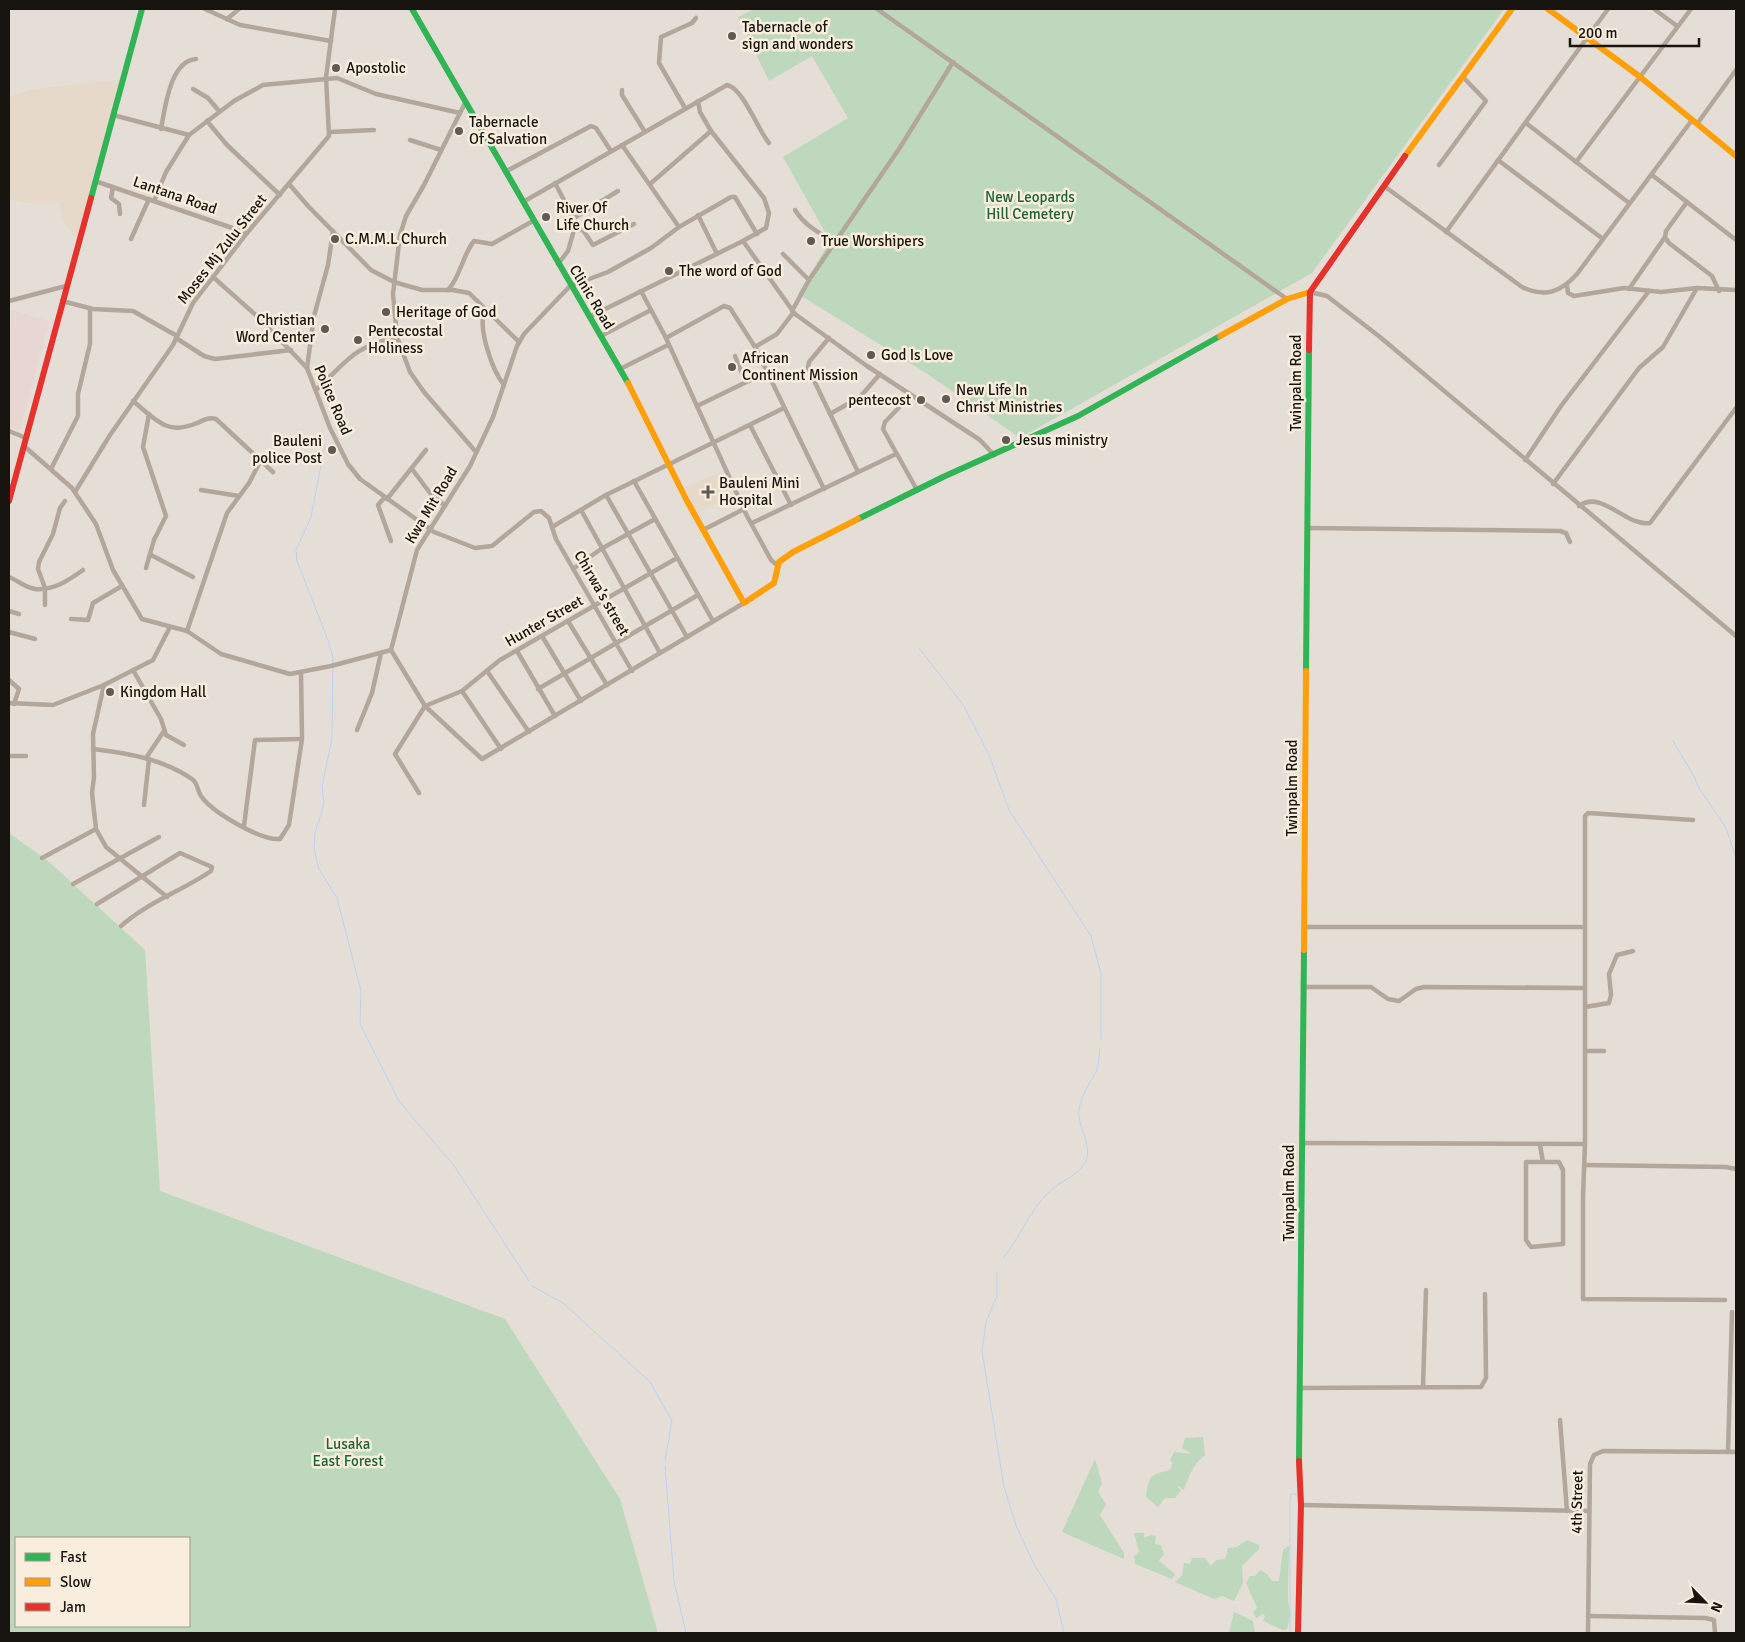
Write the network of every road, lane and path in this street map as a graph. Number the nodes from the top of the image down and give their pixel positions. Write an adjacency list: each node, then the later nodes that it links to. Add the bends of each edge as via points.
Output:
1 (142, 9): 30 (street)
2 (205, 9): 13 (street)
3 (239, 9): 13 (street)
4 (335, 9): 16 (street)
5 (412, 9): 26 (street, Clinic Road)
6 (877, 9): 18 (street)
7 (1512, 9): 22 (street)
8 (1548, 9): 15 (street)
9 (1608, 9): 15 (street)
10 (1654, 9): 14 (street)
11 (1691, 9): 14 (street)
12 (696, 18): 27 (street, via 692,24 661,37 659,63)
13 (227, 19): 16 (street, via 250,27)
14 (1677, 26): 20 (street)
15 (1587, 38): 20 (street); 33 (street)
16 (330, 41): 21 (street)
17 (196, 59): 34 (street, via 187,61 175,76 169,88)
18 (953, 62): 80 (street, via 899,149); 98 (street)
19 (1736, 70): 32 (street)
20 (1639, 76): 32 (street); 47 (street)
21 (326, 77): 28 (street, via 263,85); 29 (street, via 343,80 376,94); 37 (street)
22 (1463, 77): 48 (street, via 1486,101); 55 (street)
23 (192, 90): 28 (street, via 208,98)
24 (622, 90): 38 (street)
25 (698, 101): 27 (street); 36 (street, via 702,117); 41 (street, via 725,86 732,86)
26 (465, 103): 29 (street); 49 (street, Clinic Road)
27 (685, 108): 38 (street)
28 (219, 111): 31 (street)
29 (460, 113): 43 (street)
30 (113, 115): 34 (street); 51 (street)
31 (207, 121): 39 (street); 58 (street, via 227,145)
32 (1695, 122): 45 (street); 50 (street)
33 (1526, 123): 46 (street); 47 (street)
34 (161, 129): 39 (street)
35 (374, 130): 37 (street)
36 (711, 131): 54 (street); 74 (street, via 768,206 766,228)
37 (330, 132): 52 (street, Moses Mj Zulu Street)
38 (645, 132): 42 (street)
39 (189, 136): 59 (street)
40 (410, 140): 43 (street)
41 (769, 143)
42 (622, 145): 44 (street); 54 (street)
43 (442, 150): 86 (street, via 402,227)
44 (611, 151): 49 (street, via 596,128 590,126); 53 (street)
45 (1736, 156)
46 (1498, 160): 72 (street); 76 (street)
47 (1576, 162): 62 (street)
48 (1440, 165)
49 (505, 172): 60 (street, Clinic Road)
50 (1652, 175): 61 (street); 62 (street)
51 (94, 181): 56 (street, Lantana Road); 88 (street)
52 (289, 184): 58 (street, Moses Mj Zulu Street); 71 (street)
53 (555, 184): 60 (street); 66 (street)
54 (650, 184): 69 (street)
55 (1384, 186): 72 (street); 97 (street)
56 (113, 187): 59 (street, Lantana Road); 64 (street, via 111,198 119,204)
57 (618, 191): 66 (street)
58 (280, 195): 73 (street, Moses Mj Zulu Street)
59 (151, 200): 73 (street, Lantana Road); 77 (street)
60 (523, 202): 67 (street, Clinic Road)
61 (1687, 202): 75 (street); 78 (street)
62 (1629, 203): 76 (street)
63 (795, 210): 80 (street, via 806,224)
64 (120, 214)
65 (698, 216): 69 (street); 74 (street, via 733,196); 81 (street)
66 (574, 218): 70 (street)
67 (534, 221): 83 (street, Clinic Road); 92 (street, via 492,244 474,241 460,266 456,281)
68 (634, 224): 70 (street, via 593,245 583,230)
69 (679, 227): 89 (street, via 651,248 608,272)
70 (575, 230): 83 (street, via 568,251)
71 (333, 231): 86 (street, via 366,266); 116 (street, via 328,265 314,316)
72 (1446, 232): 87 (street, via 1522,288 1550,292)
73 (247, 233): 84 (street, Moses Mj Zulu Street)
74 (757, 234): 79 (street)
75 (1665, 237): 91 (street); 96 (street, via 1669,244 1712,276)
76 (1603, 238): 87 (street)
77 (131, 239)
78 (1736, 240)
79 (743, 242): 81 (street); 104 (street)
80 (835, 242): 85 (street)
81 (717, 254): 94 (street)
82 (783, 254): 85 (street)
83 (558, 264): 89 (street, Clinic Road)
84 (213, 277): 107 (street, Moses Mj Zulu Street, via 193,303); 114 (street, Police Road)
85 (809, 280): 104 (street)
86 (394, 282): 92 (street, via 422,290); 108 (street)
87 (1567, 285): 91 (street, via 1568,293 1574,296)
88 (66, 286): 99 (street); 100 (street)
89 (570, 286): 105 (street, Clinic Road); 111 (street, Kwa Mit Road)
90 (1697, 288): 95 (street); 96 (street); 147 (street, via 1663,347 1639,368)
91 (1629, 289): 95 (street)
92 (448, 290): 102 (street, via 469,293)
93 (1736, 290): 96 (street)
94 (641, 291): 103 (street); 105 (street)
95 (1649, 291): 140 (street)
96 (1719, 291)
97 (1310, 292): 98 (street); 140 (street, via 1327,296 1360,321); 165 (street, Twinpalm Road)
98 (1287, 298): 138 (street, via 1103,403)
99 (9, 301)
100 (62, 301): 101 (street); 132 (street)
101 (90, 308): 107 (street, via 133,311); 143 (street, via 90,344 78,394 78,416)
102 (485, 309): 111 (street); 121 (street, via 481,317 482,331)
103 (651, 310): 106 (street); 109 (street)
104 (792, 312): 110 (street); 113 (street, via 777,334)
105 (589, 317): 106 (street, Clinic Road)
106 (601, 336): 117 (street, Clinic Road)
107 (177, 337): 114 (street, via 204,356 215,359); 124 (street, Moses Mj Zulu Street)
108 (398, 337): 122 (street, via 358,350); 136 (street, via 402,355 414,379)
109 (666, 338): 112 (street); 113 (street, via 727,306)
110 (829, 338): 119 (street); 129 (street, via 808,365)
111 (519, 342): 121 (street, Kwa Mit Road)
112 (668, 345): 117 (street); 125 (street)
113 (755, 347): 118 (street)
114 (290, 350): 116 (street, Police Road)
115 (735, 356): 120 (street)
116 (307, 368): 122 (street, Police Road)
117 (620, 369): 141 (street, Clinic Road)
118 (766, 372): 120 (street); 126 (street)
119 (880, 374): 123 (street); 129 (street, via 858,399)
120 (745, 380): 125 (street)
121 (504, 386): 136 (street, Kwa Mit Road)
122 (317, 389): 154 (street, Police Road, via 327,422 348,464 360,479)
123 (912, 395): 137 (street, via 883,426); 138 (street, via 980,440)
124 (133, 401): 128 (street); 151 (street, Moses Mj Zulu Street)
125 (696, 406): 133 (street)
126 (784, 408): 130 (street); 148 (street)
127 (1736, 408): 159 (street, via 1650,523 1640,522 1594,500)
128 (149, 414): 139 (street, via 162,424 179,430 213,418); 172 (street, via 143,447 166,516)
129 (830, 414): 145 (street)
130 (750, 425): 133 (street); 157 (street)
131 (9, 432): 132 (street)
132 (26, 438): 134 (street)
133 (715, 444): 141 (street); 160 (street)
134 (24, 446): 143 (street); 155 (street)
135 (426, 450): 142 (street)
136 (476, 452): 158 (street, Kwa Mit Road)
137 (896, 454): 145 (street); 150 (street)
138 (994, 455): 150 (street)
139 (262, 460): 144 (street); 153 (street)
140 (1524, 460): 147 (street)
141 (668, 464): 146 (street); 167 (street, Clinic Road)
142 (412, 469): 154 (street); 158 (street, via 430,493)
143 (51, 470): 151 (street)
144 (274, 472)
145 (858, 472): 148 (street)
146 (634, 481): 152 (street); 162 (street)
147 (1553, 484): 159 (street)
148 (824, 488): 157 (street)
149 (201, 490): 153 (street)
150 (917, 490): 174 (street, via 793,552)
151 (75, 492): 181 (street, via 96,524)
152 (606, 495): 161 (street); 168 (street)
153 (238, 496): 197 (street, via 225,519)
154 (386, 498): 166 (street, Police Road); 169 (street, via 378,505)
155 (9, 501)
156 (65, 501): 182 (street, via 39,562)
157 (791, 505): 163 (street)
158 (445, 506): 166 (street, Kwa Mit Road)
159 (1579, 506): 199 (street)
160 (744, 509): 163 (street); 167 (street)
161 (581, 510): 164 (street); 171 (street)
162 (655, 518): 168 (street); 173 (street)
163 (752, 523): 174 (street)
164 (552, 528): 166 (street, Chirwa’s street, via 547,515 536,511 492,546 480,549); 176 (street, Chirwa’s street)
165 (1307, 528): 170 (street, via 1560,530 1566,533); 245 (street, Twinpalm Road)
166 (429, 529): 203 (street, Kwa Mit Road, via 414,558)
167 (703, 530): 185 (street, Clinic Road)
168 (628, 534): 171 (street); 178 (street)
169 (391, 541)
170 (1570, 542)
171 (601, 549): 176 (street); 183 (street)
172 (151, 554): 175 (street); 180 (street)
173 (678, 558): 178 (street, Hunter Street); 184 (street)
174 (778, 565): 185 (street, via 774,583)
175 (146, 568)
176 (573, 569): 187 (street, Chirwa’s street)
177 (83, 570): 182 (street, via 65,582)
178 (652, 573): 183 (street, Hunter Street); 188 (street)
179 (9, 577): 182 (street, via 34,589)
180 (193, 577)
181 (122, 586): 191 (street, via 93,603 88,620); 195 (street, via 142,619)
182 (45, 588): 186 (street)
183 (624, 588): 187 (street, Hunter Street); 194 (street)
184 (698, 595): 188 (street); 193 (street)
185 (744, 603): 193 (street)
186 (45, 605)
187 (595, 606): 192 (street, Hunter Street); 202 (street, Chirwa’s street)
188 (671, 609): 194 (street); 200 (street)
189 (9, 611): 190 (street)
190 (19, 614)
191 (71, 619)
192 (568, 621): 198 (street, Hunter Street); 207 (street)
193 (713, 621): 200 (street)
194 (644, 624): 202 (street); 206 (street)
195 (170, 627): 197 (street); 208 (street, via 155,658)
196 (9, 632): 201 (street)
197 (187, 632): 211 (street, via 221,654 286,673)
198 (542, 636): 204 (street, Hunter Street); 212 (street)
199 (1736, 636)
200 (687, 637): 206 (street)
201 (35, 639)
202 (617, 643): 207 (street); 210 (street, Chirwa’s street)
203 (391, 650): 205 (street); 220 (street)
204 (517, 651): 209 (street, Hunter Street); 216 (street)
205 (381, 653): 211 (street); 222 (street, via 372,693)
206 (660, 653): 210 (street)
207 (592, 658): 212 (street); 214 (street)
208 (133, 670): 215 (street); 223 (street, via 161,719)
209 (487, 671): 217 (street, Hunter Street); 224 (street)
210 (632, 671): 214 (street)
211 (301, 672): 225 (street)
212 (565, 673): 216 (street); 218 (street)
213 (9, 680): 219 (street, via 19,689)
214 (607, 684): 218 (street)
215 (104, 685): 219 (street, via 57,704); 227 (street, via 93,734)
216 (538, 689): 221 (street)
217 (462, 691): 220 (street, Hunter Street); 228 (street)
218 (581, 700): 221 (street)
219 (12, 703)
220 (425, 706): 228 (street, via 482,759); 232 (street, via 395,754)
221 (555, 716): 224 (street)
222 (357, 730)
223 (164, 731): 226 (street, via 168,737); 231 (street)
224 (529, 732): 228 (street)
225 (302, 739): 235 (street, via 255,740); 235 (street, via 289,825 285,833 277,840)
226 (184, 745)
227 (93, 749): 231 (street); 236 (street, via 92,794)
228 (501, 749)
229 (9, 756): 230 (street)
230 (26, 756)
231 (148, 759): 233 (street); 235 (street, via 193,779 201,796 222,816)
232 (419, 792)
233 (144, 805)
234 (1693, 820): 246 (street, via 1588,813 1585,816)
235 (244, 826)
236 (96, 829): 238 (street); 239 (street, via 106,847)
237 (159, 837): 239 (street)
238 (42, 858)
239 (121, 859): 240 (street); 241 (street)
240 (143, 877): 242 (street); 242 (street, via 180,853 212,868 191,885); 243 (street)
241 (73, 884)
242 (167, 897): 244 (street, via 132,916)
243 (97, 904)
244 (121, 926)
245 (1304, 927): 246 (street); 248 (street, Twinpalm Road)
246 (1584, 927): 249 (street)
247 (1633, 951): 250 (street, via 1617,954 1610,968 1609,1003)
248 (1303, 987): 249 (street, via 1371,987 1388,999 1399,1001 1424,987); 253 (street, Twinpalm Road)
249 (1584, 988): 250 (street)
250 (1585, 1007): 251 (street)
251 (1585, 1051): 252 (street); 254 (street)
252 (1604, 1051)
253 (1302, 1143): 255 (street); 264 (street, Twinpalm Road)
254 (1586, 1144): 255 (street); 257 (street)
255 (1540, 1145): 256 (street)
256 (1543, 1162): 256 (street, via 1526,1162 1526,1240 1531,1247 1563,1244 1564,1170 1559,1162)
257 (1584, 1166): 258 (street); 261 (street, via 1583,1299)
258 (1736, 1169)
259 (1426, 1290): 263 (street)
260 (1485, 1294): 263 (street, via 1485,1383 1482,1387)
261 (1726, 1300)
262 (1732, 1312): 266 (street)
263 (1423, 1387): 264 (street)
264 (1300, 1388): 268 (street, Twinpalm Road)
265 (1560, 1420): 269 (street)
266 (1728, 1452): 267 (street, 4th Street); 270 (street, 4th Street, via 1598,1452 1590,1464)
267 (1736, 1452)
268 (1301, 1505): 269 (street); 272 (street, Twinpalm Road)
269 (1567, 1510): 270 (street)
270 (1589, 1511): 271 (street, 4th Street)
271 (1588, 1616): 273 (street, 4th Street); 274 (street, via 1705,1618 1714,1620)
272 (1298, 1633)
273 (1588, 1633)
274 (1715, 1633)

